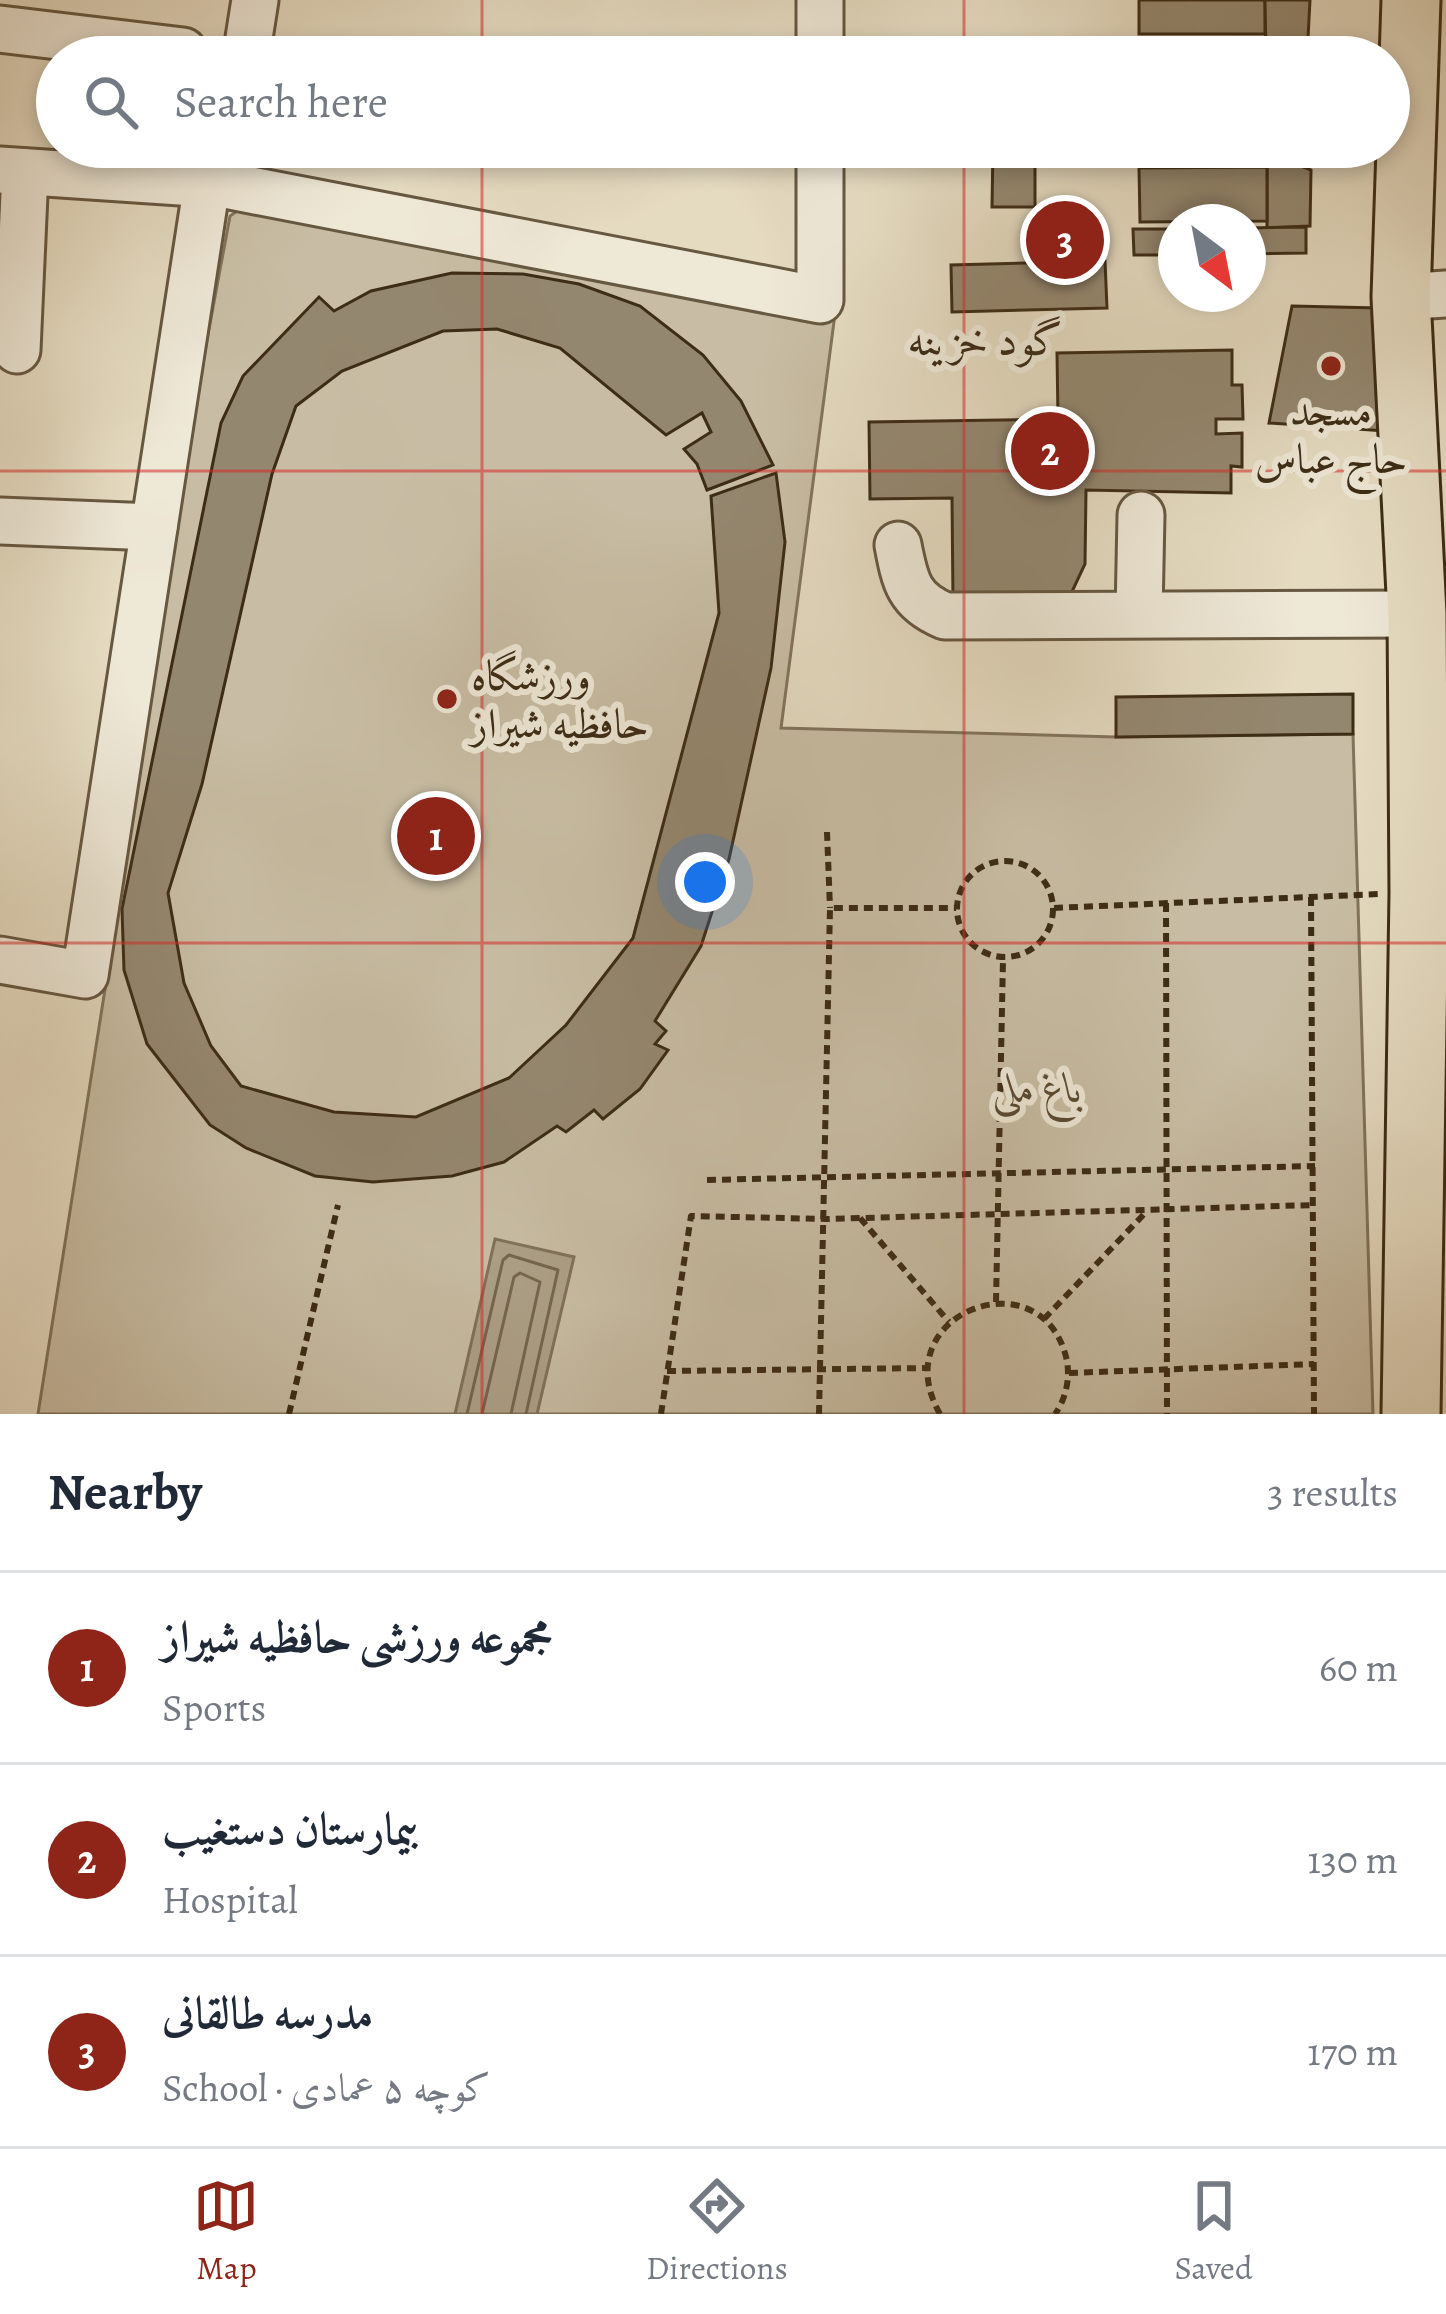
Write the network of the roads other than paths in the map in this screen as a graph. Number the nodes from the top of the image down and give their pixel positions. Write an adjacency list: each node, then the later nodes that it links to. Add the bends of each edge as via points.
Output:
1 (255, 0): 6 (street)
2 (820, 0): 7 (street)
3 (1423, 18): 11 (main road)
4 (0, 29): 5 (street)
5 (58, 36)
6 (249, 36)
7 (820, 36)
8 (820, 168): 10 (street, via 820,300)
9 (13, 171): 10 (street); 12 (street)
10 (221, 172): 15 (street)
11 (1423, 296): 18 (main road)
12 (17, 350)
13 (1141, 515): 17 (street)
14 (0, 521): 15 (street)
15 (154, 526): 19 (street, via 85,975)
16 (898, 545): 17 (street, via 919,605 945,616)
17 (1139, 614): 18 (street)
18 (1426, 637): 20 (main road)
19 (0, 959)
20 (1411, 1414)

